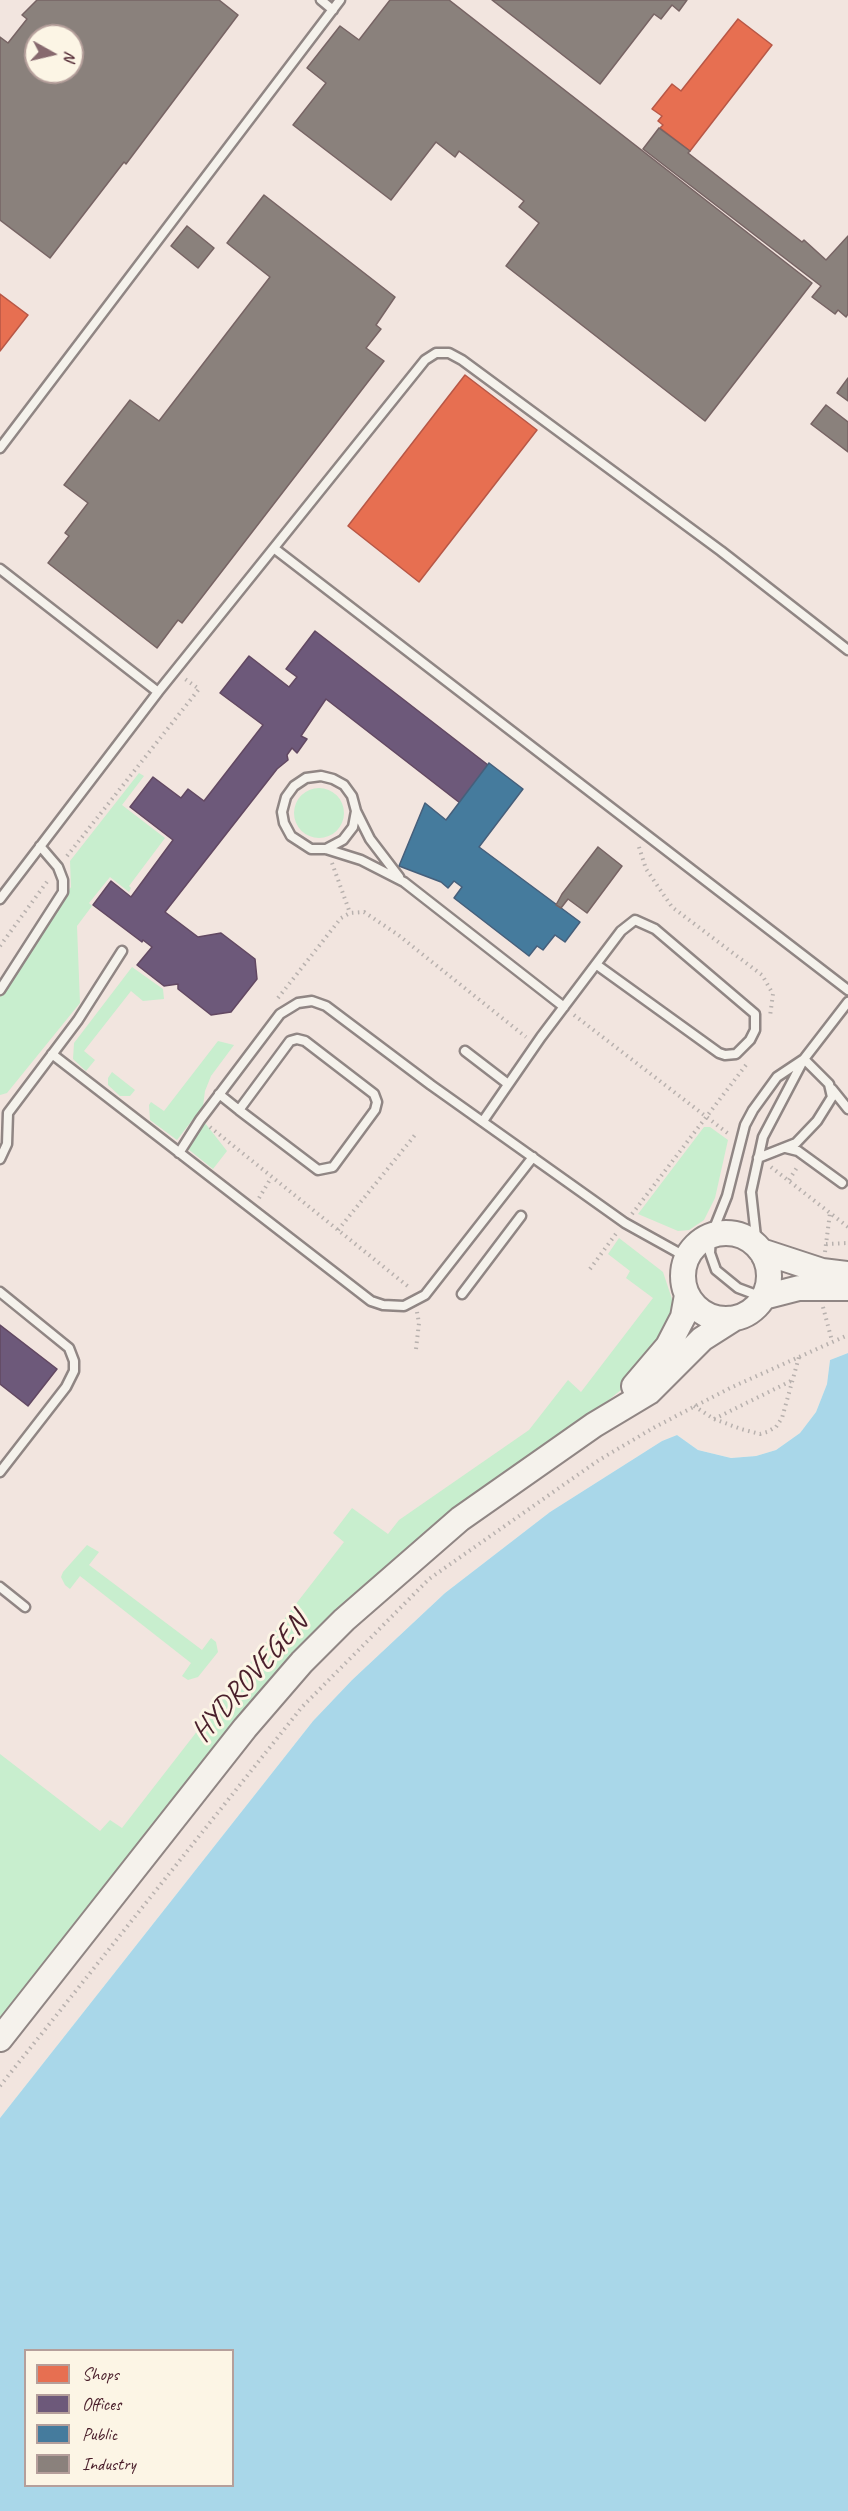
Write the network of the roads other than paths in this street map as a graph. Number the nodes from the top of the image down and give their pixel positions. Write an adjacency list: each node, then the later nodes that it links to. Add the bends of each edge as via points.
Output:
1 (321, 0): 3 (lane)
2 (340, 0): 3 (lane)
3 (333, 10): 4 (lane)
4 (0, 448)
5 (275, 549): 7 (lane, via 425,360 436,353 449,353 711,544); 8 (lane); 17 (lane)
6 (0, 569): 8 (lane)
7 (848, 650)
8 (158, 692): 10 (lane)
9 (356, 811): 11 (lane, via 349,834); 11 (lane, via 352,796 333,778 306,778 294,786 286,797 284,823 300,844); 12 (lane, via 378,852)
10 (40, 846): 13 (lane); 16 (lane, via 58,867 63,892)
11 (326, 849): 12 (lane, via 361,860)
12 (404, 882): 19 (lane)
13 (0, 899)
14 (122, 951): 21 (lane)
15 (597, 965): 15 (lane, via 621,931 635,920 642,921 755,1014 750,1040 736,1054 725,1056); 19 (lane)
16 (0, 990)
17 (848, 990)
18 (848, 1002): 22 (lane)
19 (564, 1007): 23 (lane)
20 (465, 1051): 23 (lane)
21 (52, 1054): 28 (lane); 31 (lane)
22 (804, 1059): 24 (lane); 33 (lane, via 772,1116); 37 (lane, via 777,1077 749,1118)
23 (508, 1084): 29 (lane)
24 (832, 1089): 26 (lane); 30 (lane, via 827,1107 817,1121 796,1143)
25 (219, 1094): 27 (lane); 29 (lane, via 280,1014 298,1003 312,1001 326,1006); 31 (lane)
26 (848, 1109)
27 (239, 1110): 27 (lane, via 318,1170 325,1170 333,1167 377,1102 375,1094 297,1039 290,1041)
28 (4, 1112): 34 (lane, via 8,1144)
29 (483, 1121): 32 (lane)
30 (785, 1148): 33 (lane); 35 (lane, via 798,1151)
31 (179, 1153): 32 (lane, via 371,1301 395,1307 425,1295)
32 (533, 1157): 39 (lane, via 625,1223)
33 (758, 1158): 38 (lane, via 751,1206)
34 (0, 1159)
35 (842, 1183)
36 (521, 1216): 43 (lane)
37 (711, 1236): 38 (street, via 727,1233 743,1237); 39 (street, via 697,1245); 45 (lane, via 710,1253 716,1270 738,1288)
38 (759, 1248): 40 (street, via 822,1271); 45 (street, via 769,1274)
39 (688, 1258): 44 (street, HYDROVEGEN, via 684,1270)
40 (848, 1274)
41 (848, 1288): 45 (street, via 799,1287)
42 (0, 1292): 48 (lane, via 69,1348 75,1371)
43 (462, 1294)
44 (687, 1294): 46 (street, via 707,1315); 47 (street, HYDROVEGEN, via 683,1317 668,1347)
45 (764, 1297): 46 (street, HYDROVEGEN, via 747,1314)
46 (735, 1318): 47 (street, HYDROVEGEN, via 702,1339 649,1392)
47 (604, 1418): 51 (street, HYDROVEGEN, via 515,1478 435,1540 373,1592 302,1662 200,1783)
48 (0, 1472)
49 (0, 1587): 50 (lane)
50 (26, 1607)
51 (0, 2039)

